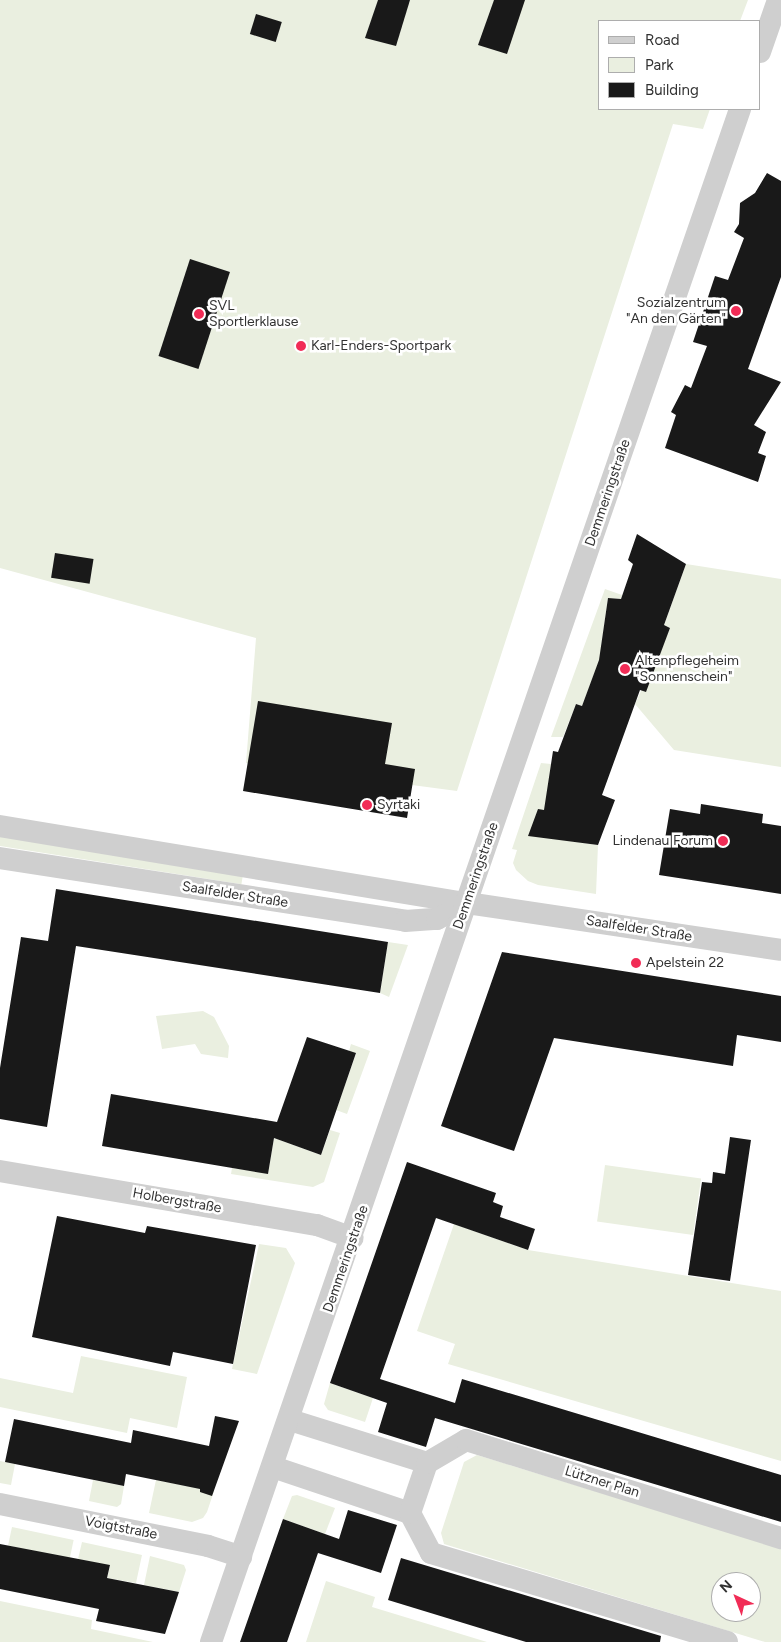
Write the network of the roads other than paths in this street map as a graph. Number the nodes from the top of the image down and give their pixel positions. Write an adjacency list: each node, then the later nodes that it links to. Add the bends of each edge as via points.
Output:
1 (778, 0): 2 (street)
2 (761, 49)
3 (740, 110): 6 (street, Demmeringstraße)
4 (0, 826): 6 (street, Saalfelder Straße)
5 (0, 858): 6 (street, Saalfelder Straße, via 405,921 438,919)
6 (467, 903): 7 (street, Saalfelder Straße); 9 (street, Demmeringstraße)
7 (781, 950)
8 (0, 1171): 9 (street, Holbergstraße, via 317,1225)
9 (353, 1238): 10 (street, Demmeringstraße)
10 (290, 1420): 11 (street); 12 (street, Demmeringstraße)
11 (427, 1463): 14 (street); 15 (street, Lützner Plan, via 466,1440)
12 (273, 1467): 14 (street); 16 (street, Demmeringstraße)
13 (0, 1504): 16 (street, Voigtstraße, via 208,1546)
14 (410, 1513): 18 (street, via 431,1553)
15 (781, 1538)
16 (241, 1557): 17 (street, Demmeringstraße)
17 (211, 1642)
18 (727, 1642)

